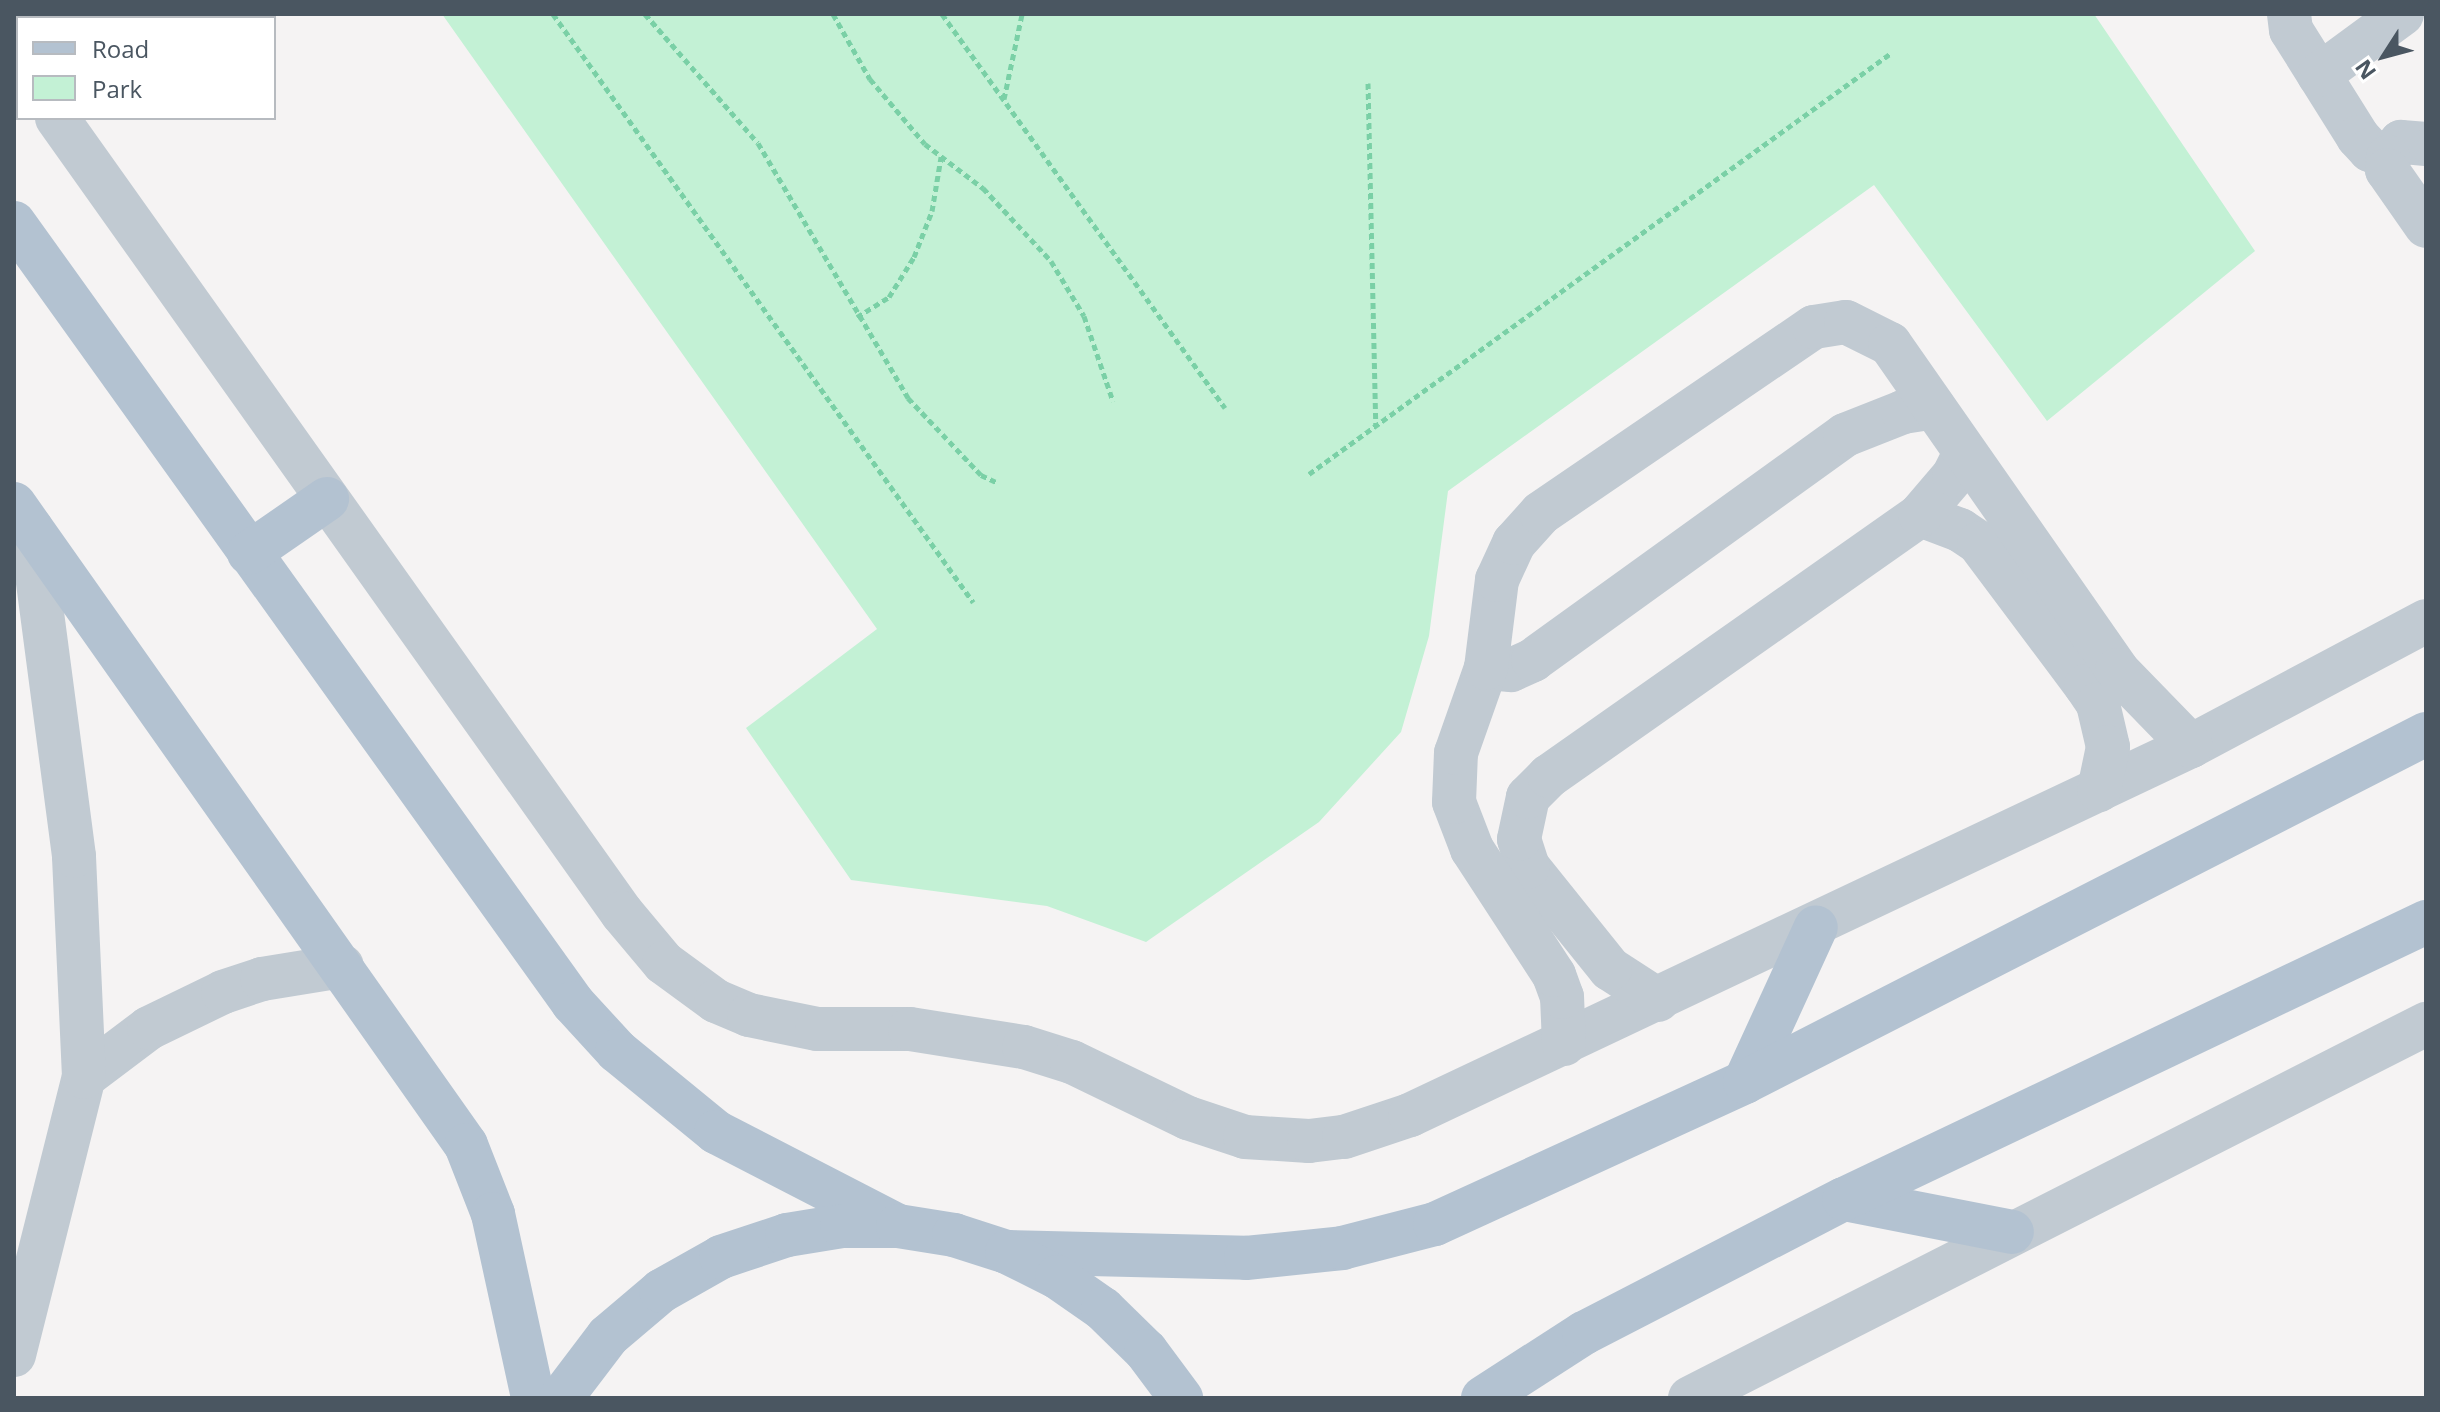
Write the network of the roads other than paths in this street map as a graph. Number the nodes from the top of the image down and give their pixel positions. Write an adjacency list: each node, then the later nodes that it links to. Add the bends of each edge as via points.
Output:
1 (2289, 14): 3 (street, via 2291,30)
2 (2402, 14): 3 (street)
3 (2319, 75): 5 (street, via 2370,150)
4 (58, 120): 10 (street)
5 (2415, 144): 7 (street, via 2387,170)
6 (14, 223): 13 (main road)
7 (2426, 226)
8 (1934, 407): 9 (street); 15 (street, via 1903,412 1845,435 1533,660 1511,670); 15 (street, via 1878,334 1846,322 1814,327 1557,500 1527,527 1497,580)
9 (1965, 452): 11 (street, via 1946,486); 17 (street, via 2117,670)
10 (327, 499): 13 (main road); 26 (street, via 641,940 689,984 727,1006 783,1025 910,1029 1024,1047 1118,1081 1215,1129 1274,1141 1309,1141 1377,1129)
11 (1920, 515): 18 (street, via 1979,543 2098,704 2108,747); 20 (street, via 1549,776)
12 (22, 516): 23 (main road); 27 (street, via 67,778)
13 (249, 553): 30 (main road, via 533,952 617,1051 716,1132)
14 (2426, 621): 17 (street)
15 (1486, 668): 19 (street, via 1456,753)
16 (2426, 734): 28 (main road)
17 (2191, 746): 18 (street)
18 (2099, 790): 22 (street)
19 (1454, 802): 20 (street); 26 (street, via 1472,849 1554,975 1564,1009)
20 (1522, 810): 24 (street, via 1519,839 1528,867 1610,969)
21 (2426, 922): 29 (main road)
22 (1816, 927): 24 (street); 28 (main road)
23 (342, 966): 27 (street, via 223,992 149,1028); 34 (main road, via 447,1112 481,1179)
24 (1658, 1000): 26 (street)
25 (2426, 1024): 31 (street)
26 (1564, 1044)
27 (84, 1077): 33 (street)
28 (1745, 1082): 32 (main road, via 1480,1208 1389,1238 1246,1258)
29 (1844, 1199): 31 (main road); 37 (main road, via 1584,1333)
30 (898, 1226): 32 (main road, via 954,1235); 35 (main road, via 842,1226 787,1235 721,1257 661,1291 608,1336)
31 (2012, 1232): 38 (street)
32 (1007, 1252): 36 (main road, via 1057,1277 1103,1309 1146,1351)
33 (14, 1355)
34 (533, 1398)
35 (561, 1398)
36 (1181, 1398)
37 (1483, 1398)
38 (1690, 1398)

